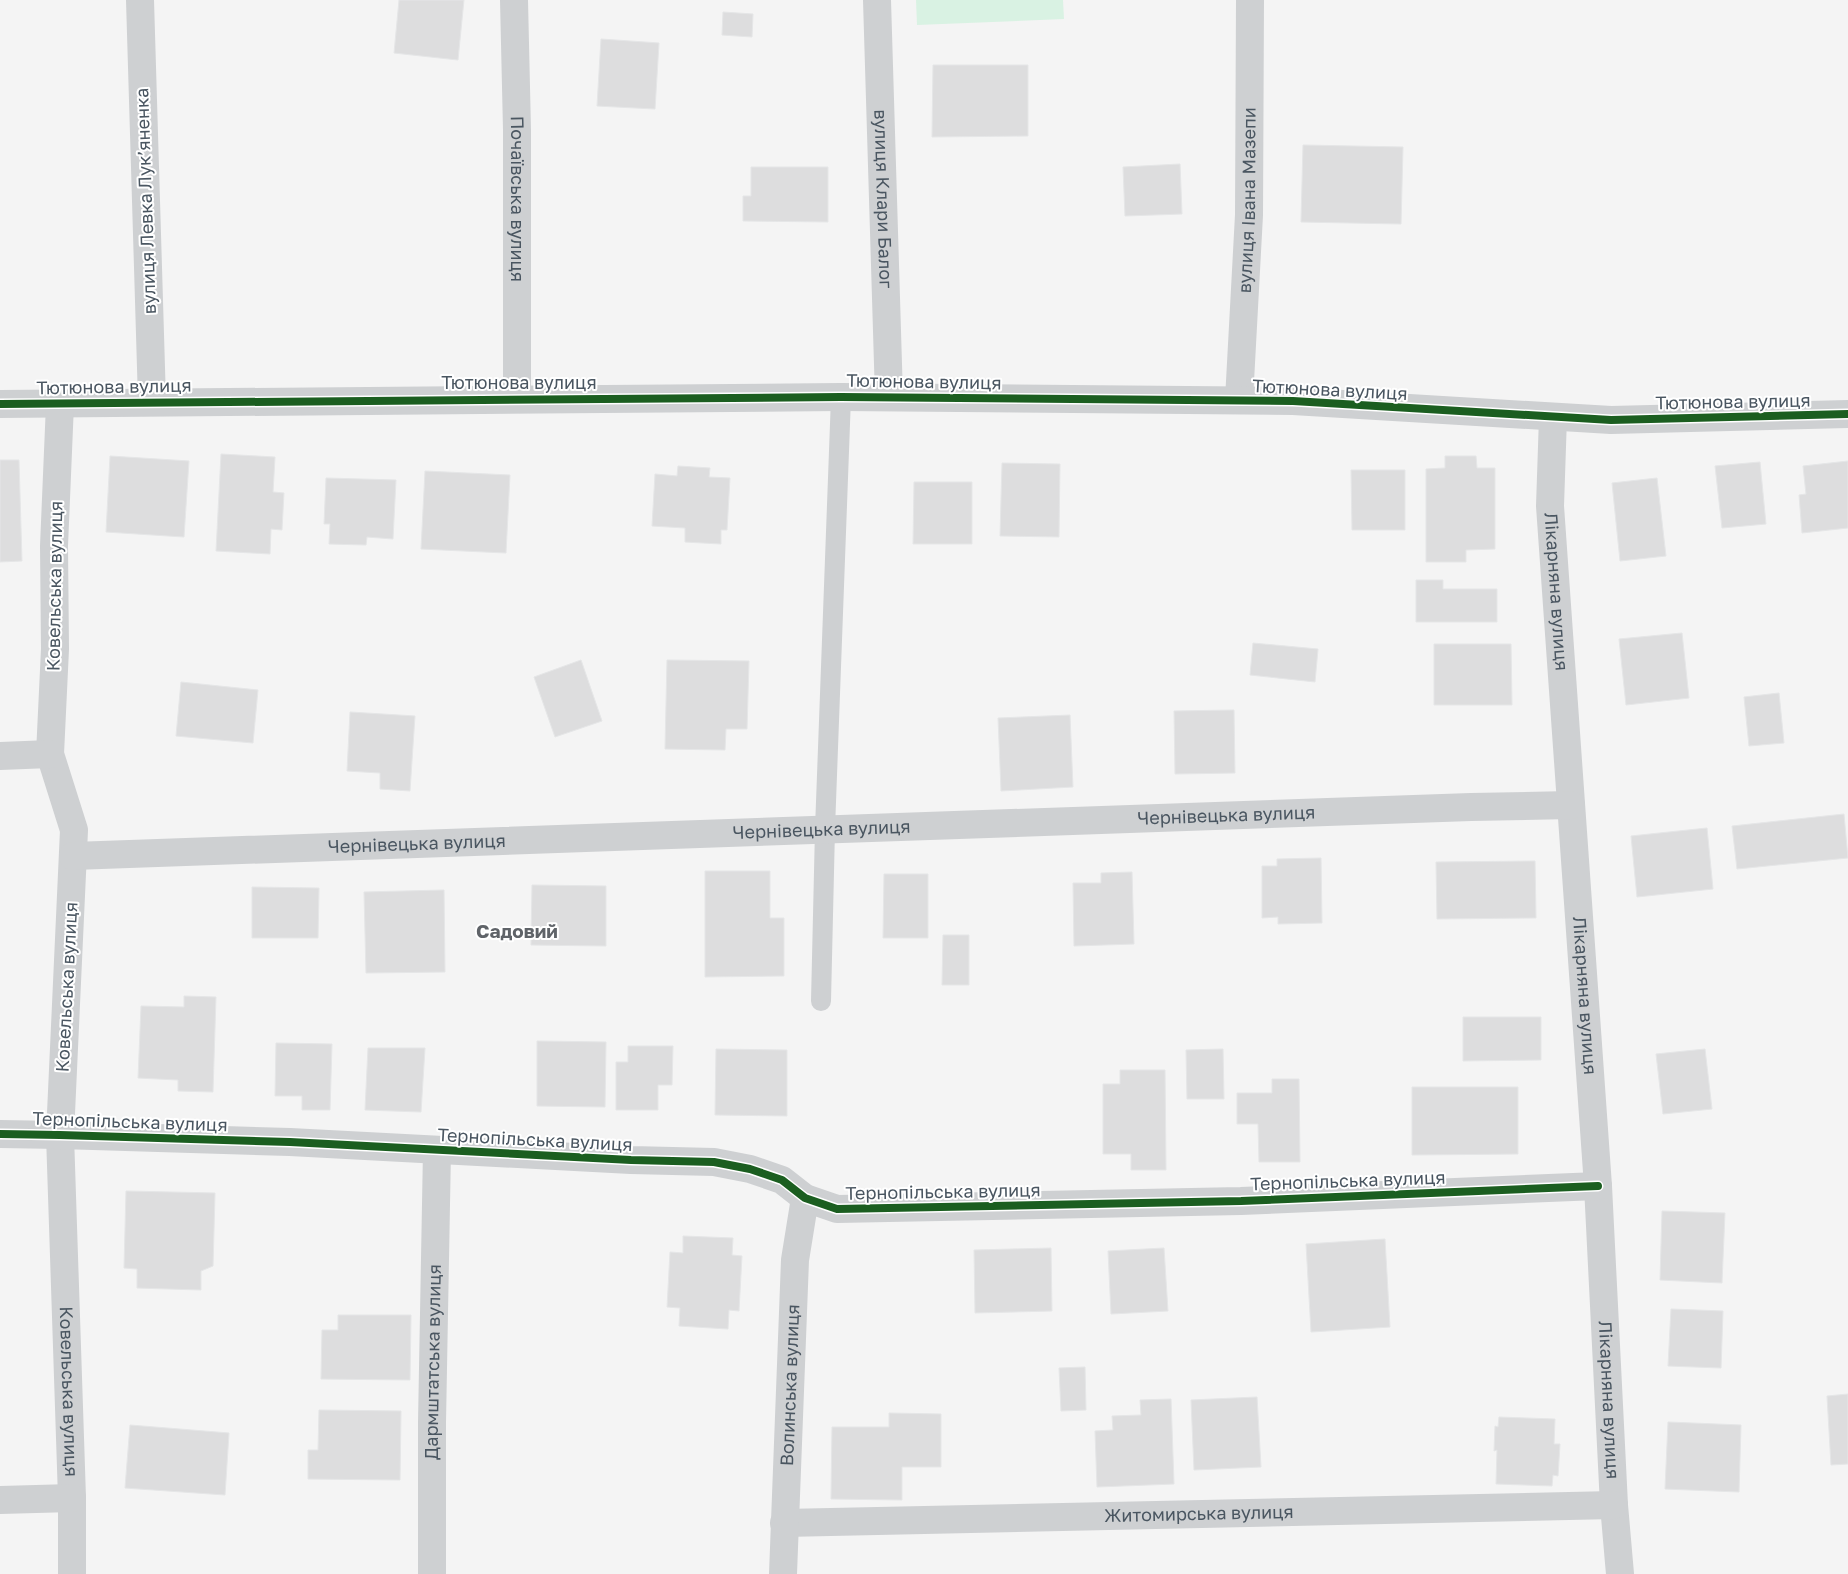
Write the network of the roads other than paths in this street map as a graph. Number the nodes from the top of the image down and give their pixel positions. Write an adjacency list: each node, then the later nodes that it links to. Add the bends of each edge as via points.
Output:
1 (140, 0): 9 (street, вулиця Левка Лукʼяненка)
2 (514, 0): 7 (street, Почаївська вулиця)
3 (877, 0): 6 (street, вулиця Клари Балог)
4 (1250, 0): 8 (street, вулиця Івана Мазепи, via 1249,215)
5 (841, 396): 6 (street, Тютюнова вулиця); 7 (street, Тютюнова вулиця); 17 (lane)
6 (889, 397): 8 (street, Тютюнова вулиця)
7 (517, 398): 9 (street, Тютюнова вулиця)
8 (1238, 400): 13 (street, Тютюнова вулиця)
9 (152, 401): 11 (street, Тютюнова вулиця)
10 (0, 404): 11 (street, Тютюнова вулиця)
11 (60, 404): 14 (street, Ковельська вулиця)
12 (1848, 414): 13 (street, Тютюнова вулиця, via 1611,420)
13 (1553, 417): 16 (street, Лікарняна вулиця, via 1550,506)
14 (50, 754): 15 (street); 18 (street, Ковельська вулиця, via 74,830)
15 (0, 756)
16 (1571, 805): 17 (street, Чернівецька вулиця); 23 (street, Лікарняна вулиця)
17 (825, 829): 18 (street, Чернівецька вулиця); 19 (lane)
18 (73, 856): 21 (street, Ковельська вулиця)
19 (822, 1001)
20 (0, 1134): 21 (street, Тернопільська вулиця)
21 (60, 1134): 22 (street, Тернопільська вулиця); 25 (street, Ковельська вулиця)
22 (437, 1150): 24 (street, Тернопільська вулиця, via 714,1162 782,1180); 30 (street, Дармштатська вулиця)
23 (1598, 1186): 24 (street, Тернопільська вулиця, via 1241,1201 847,1208); 27 (street, Лікарняна вулиця)
24 (805, 1198): 28 (street, Волинська вулиця, via 795,1260)
25 (72, 1498): 26 (street); 29 (street, Ковельська вулиця)
26 (0, 1500)
27 (1614, 1505): 28 (street, Житомирська вулиця); 32 (street, Лікарняна вулиця)
28 (784, 1523): 31 (street, Волинська вулиця)
29 (72, 1574)
30 (432, 1574)
31 (783, 1574)
32 (1620, 1574)

